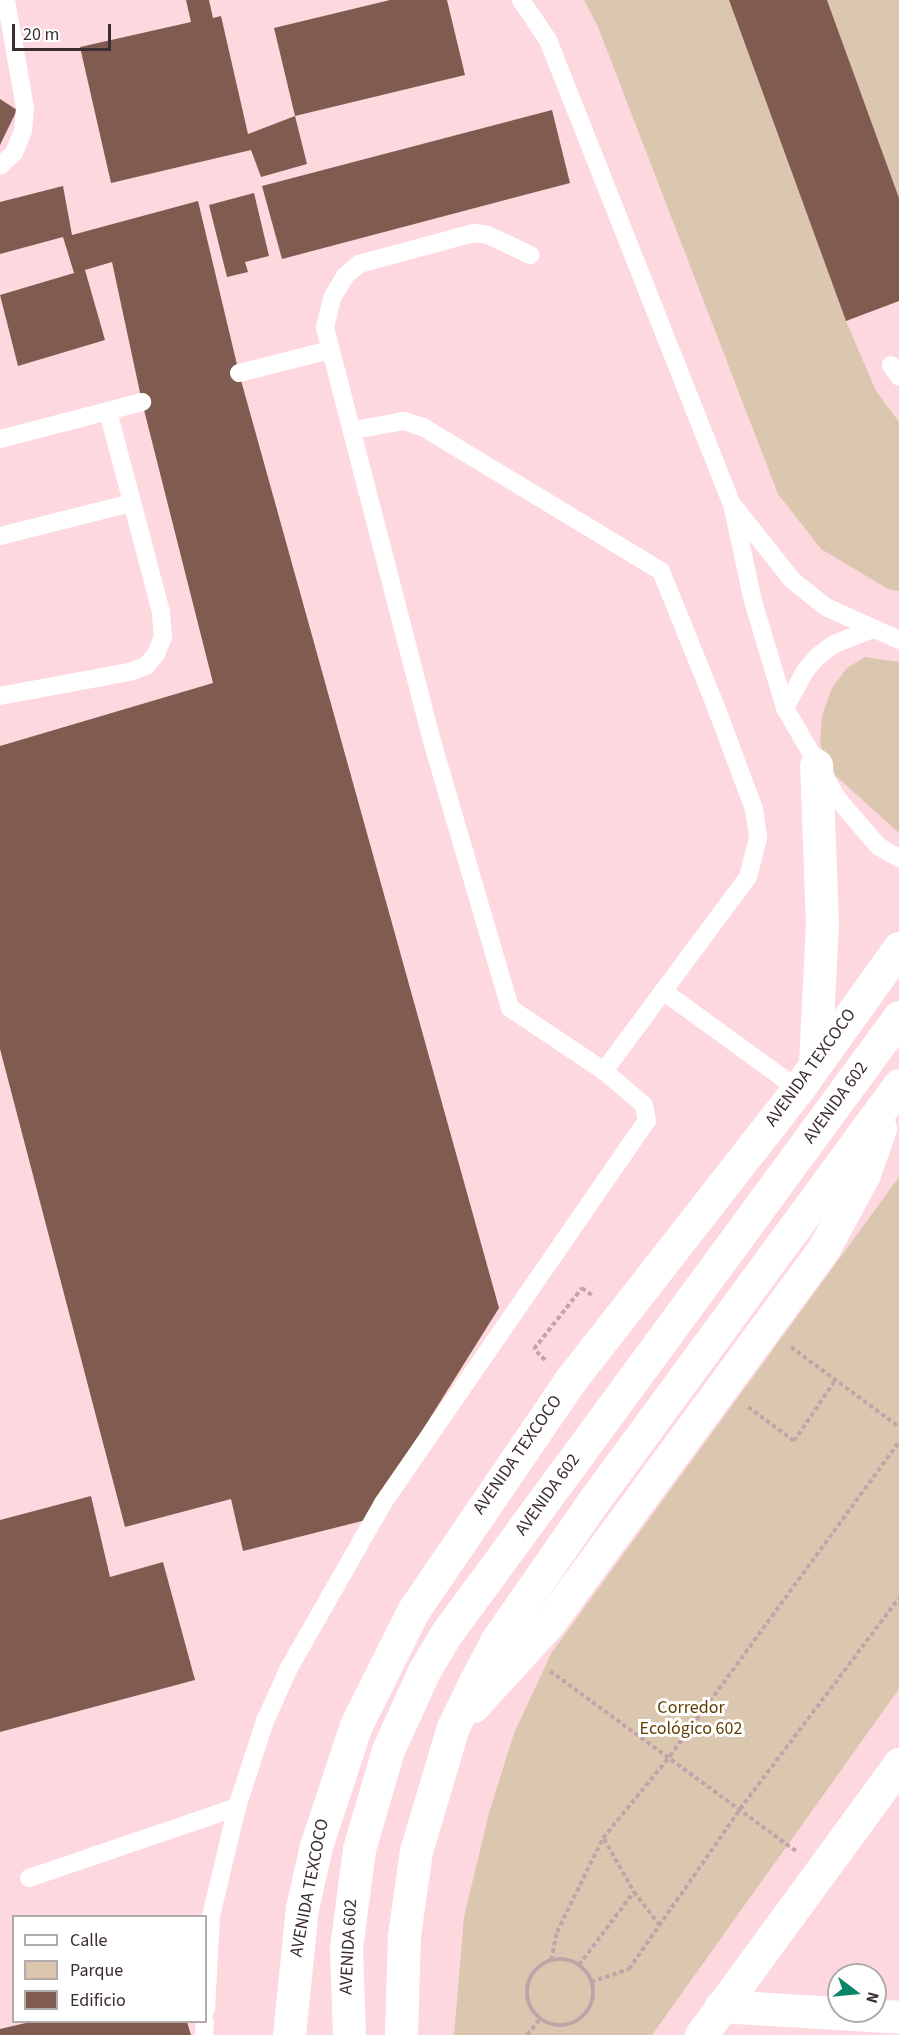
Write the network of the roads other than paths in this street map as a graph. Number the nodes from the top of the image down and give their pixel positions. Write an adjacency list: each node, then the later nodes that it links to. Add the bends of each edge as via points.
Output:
1 (6, 0): 3 (lane, via 25,108 23,131 14,153)
2 (521, 0): 12 (lane, via 548,40)
3 (0, 166)
4 (530, 255): 5 (lane, via 488,234 474,233 359,264 345,276 332,298 325,327)
5 (330, 350): 6 (lane); 9 (lane)
6 (239, 373)
7 (142, 402): 8 (lane)
8 (108, 411): 10 (lane); 11 (lane)
9 (354, 430): 21 (lane, via 404,421 423,427 662,570 754,809 758,838 748,877); 24 (lane, via 433,745 507,1001 523,1020)
10 (0, 439)
11 (131, 503): 13 (lane); 16 (lane, via 161,612 163,637 156,654 146,666 130,672)
12 (732, 504): 14 (lane, via 792,580 826,606); 17 (lane, via 753,601)
13 (0, 537)
14 (871, 630): 15 (lane); 17 (lane, via 834,644 818,656)
15 (899, 640)
16 (0, 696)
17 (785, 708): 18 (lane)
18 (816, 765): 19 (lane, via 859,826 878,846); 23 (main road, via 822,925)
19 (899, 858)
20 (899, 948): 23 (main road, AVENIDA TEXCOCO)
21 (663, 991): 24 (lane); 25 (lane)
22 (899, 1017): 35 (main road, AVENIDA 602, via 446,1634 424,1671 388,1750 359,1849 346,1948)
23 (815, 1062): 25 (main road, AVENIDA TEXCOCO)
24 (604, 1071): 29 (lane, via 644,1105 647,1121 383,1503 289,1668 265,1721)
25 (798, 1089): 34 (main road, AVENIDA TEXCOCO, via 569,1382 436,1576 382,1667 341,1765 316,1846 301,1919)
26 (896, 1094): 27 (main road, via 504,1631); 27 (main road, via 859,1183 824,1248 525,1653)
27 (453, 1727): 36 (main road, via 427,1810 409,1893 401,1977)
28 (898, 1768): 32 (main road)
29 (237, 1807): 30 (lane); 31 (lane, via 212,1916)
30 (29, 1878)
31 (207, 1994)
32 (721, 2006): 33 (main road); 37 (main road)
33 (899, 2017)
34 (289, 2035)
35 (349, 2035)
36 (401, 2035)
37 (701, 2035)

